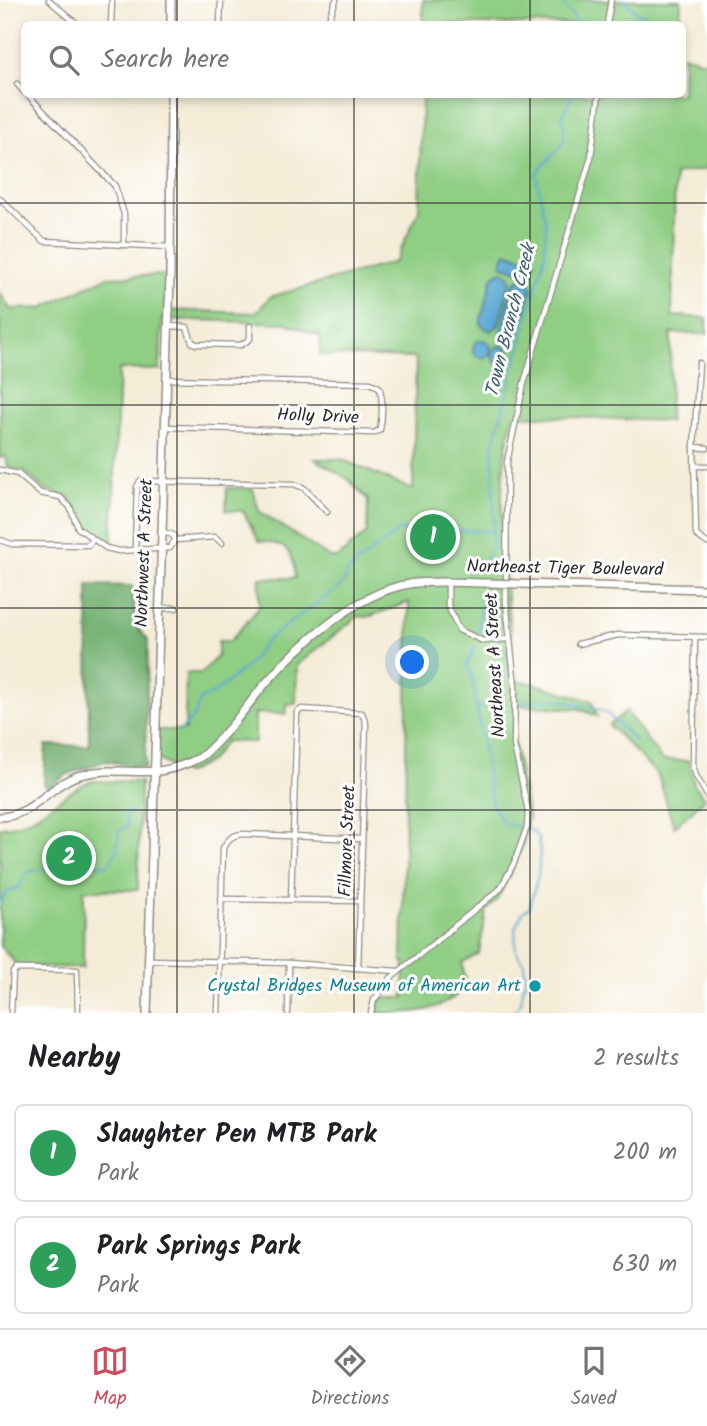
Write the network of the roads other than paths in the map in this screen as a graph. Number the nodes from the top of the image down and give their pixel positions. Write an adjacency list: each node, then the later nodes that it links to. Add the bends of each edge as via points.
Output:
1 (49, 0): 7 (street)
2 (112, 0): 8 (street)
3 (171, 0): 9 (street)
4 (221, 0): 10 (street)
5 (336, 0): 11 (street)
6 (611, 0): 12 (street)
7 (74, 21)
8 (111, 21)
9 (171, 21)
10 (220, 21)
11 (328, 21)
12 (608, 21)
13 (17, 84): 14 (street)
14 (21, 88)
15 (31, 98): 19 (street, via 115,186 124,214)
16 (171, 98): 20 (street, Northwest A Street)
17 (598, 98): 47 (street, Northeast A Street, via 591,157 524,383 509,452)
18 (0, 199): 19 (street, via 44,241)
19 (124, 245): 20 (street)
20 (171, 247): 21 (street, Northwest A Street)
21 (167, 326): 22 (street, via 187,327 196,344 241,345 250,339); 24 (street, Northwest A Street)
22 (250, 326)
23 (699, 363): 26 (street)
24 (166, 379): 25 (street, Northwest A Street); 25 (street, Holly Drive, via 370,383 382,394 382,422 374,433)
25 (165, 427): 31 (street, Northwest A Street)
26 (694, 447): 27 (street); 28 (street)
27 (707, 448)
28 (694, 466): 29 (street); 38 (street, via 695,530 699,540)
29 (707, 466)
30 (0, 470): 35 (street, via 18,474 40,494 60,497 78,528)
31 (163, 482): 32 (street, via 294,484); 33 (street, Northwest A Street); 39 (street, via 137,484)
32 (327, 512)
33 (162, 531): 36 (street); 40 (street, Northwest A Street)
34 (0, 540): 35 (street, via 88,545)
35 (93, 540): 39 (street, via 113,551)
36 (175, 540): 37 (street, via 215,537); 40 (street, via 170,548)
37 (222, 543)
38 (707, 543)
39 (135, 548): 40 (street)
40 (162, 549): 43 (street, Northwest A Street)
41 (448, 582): 42 (street, Northeast Tiger Boulevard, bridge); 47 (street, via 448,607 459,630 483,641); 49 (street, Northeast Tiger Boulevard, via 389,589 323,629 279,668 201,757)
42 (707, 589)
43 (160, 608): 44 (street); 49 (street, Northwest A Street)
44 (176, 608)
45 (695, 637): 46 (street); 48 (street, via 618,635); 50 (street, via 693,766)
46 (707, 637)
47 (508, 639): 61 (street, Northeast A Street, via 514,745 528,811 526,830 514,863 495,894)
48 (578, 644)
49 (153, 774): 51 (street, Northeast Tiger Boulevard, via 82,775 20,813); 57 (street, Northwest A Street)
50 (707, 795)
51 (0, 817)
52 (293, 836): 53 (street); 53 (street, Fillmore Street, via 297,712 331,710 365,716); 54 (street, via 243,834 227,840); 55 (street)
53 (362, 839): 56 (street, Fillmore Street)
54 (221, 899): 55 (street); 58 (street)
55 (291, 899): 56 (street)
56 (360, 901): 60 (street, Fillmore Street)
57 (149, 960): 58 (street); 64 (street, Northwest A Street)
58 (219, 961): 59 (street); 65 (street)
59 (289, 963): 60 (street); 66 (street)
60 (358, 968): 61 (street)
61 (399, 971): 67 (street, Northeast A Street, via 374,1000)
62 (11, 1013): 63 (street, via 16,969 76,970)
63 (78, 1013)
64 (147, 1013)
65 (218, 1013)
66 (288, 1013)
67 (371, 1013)

